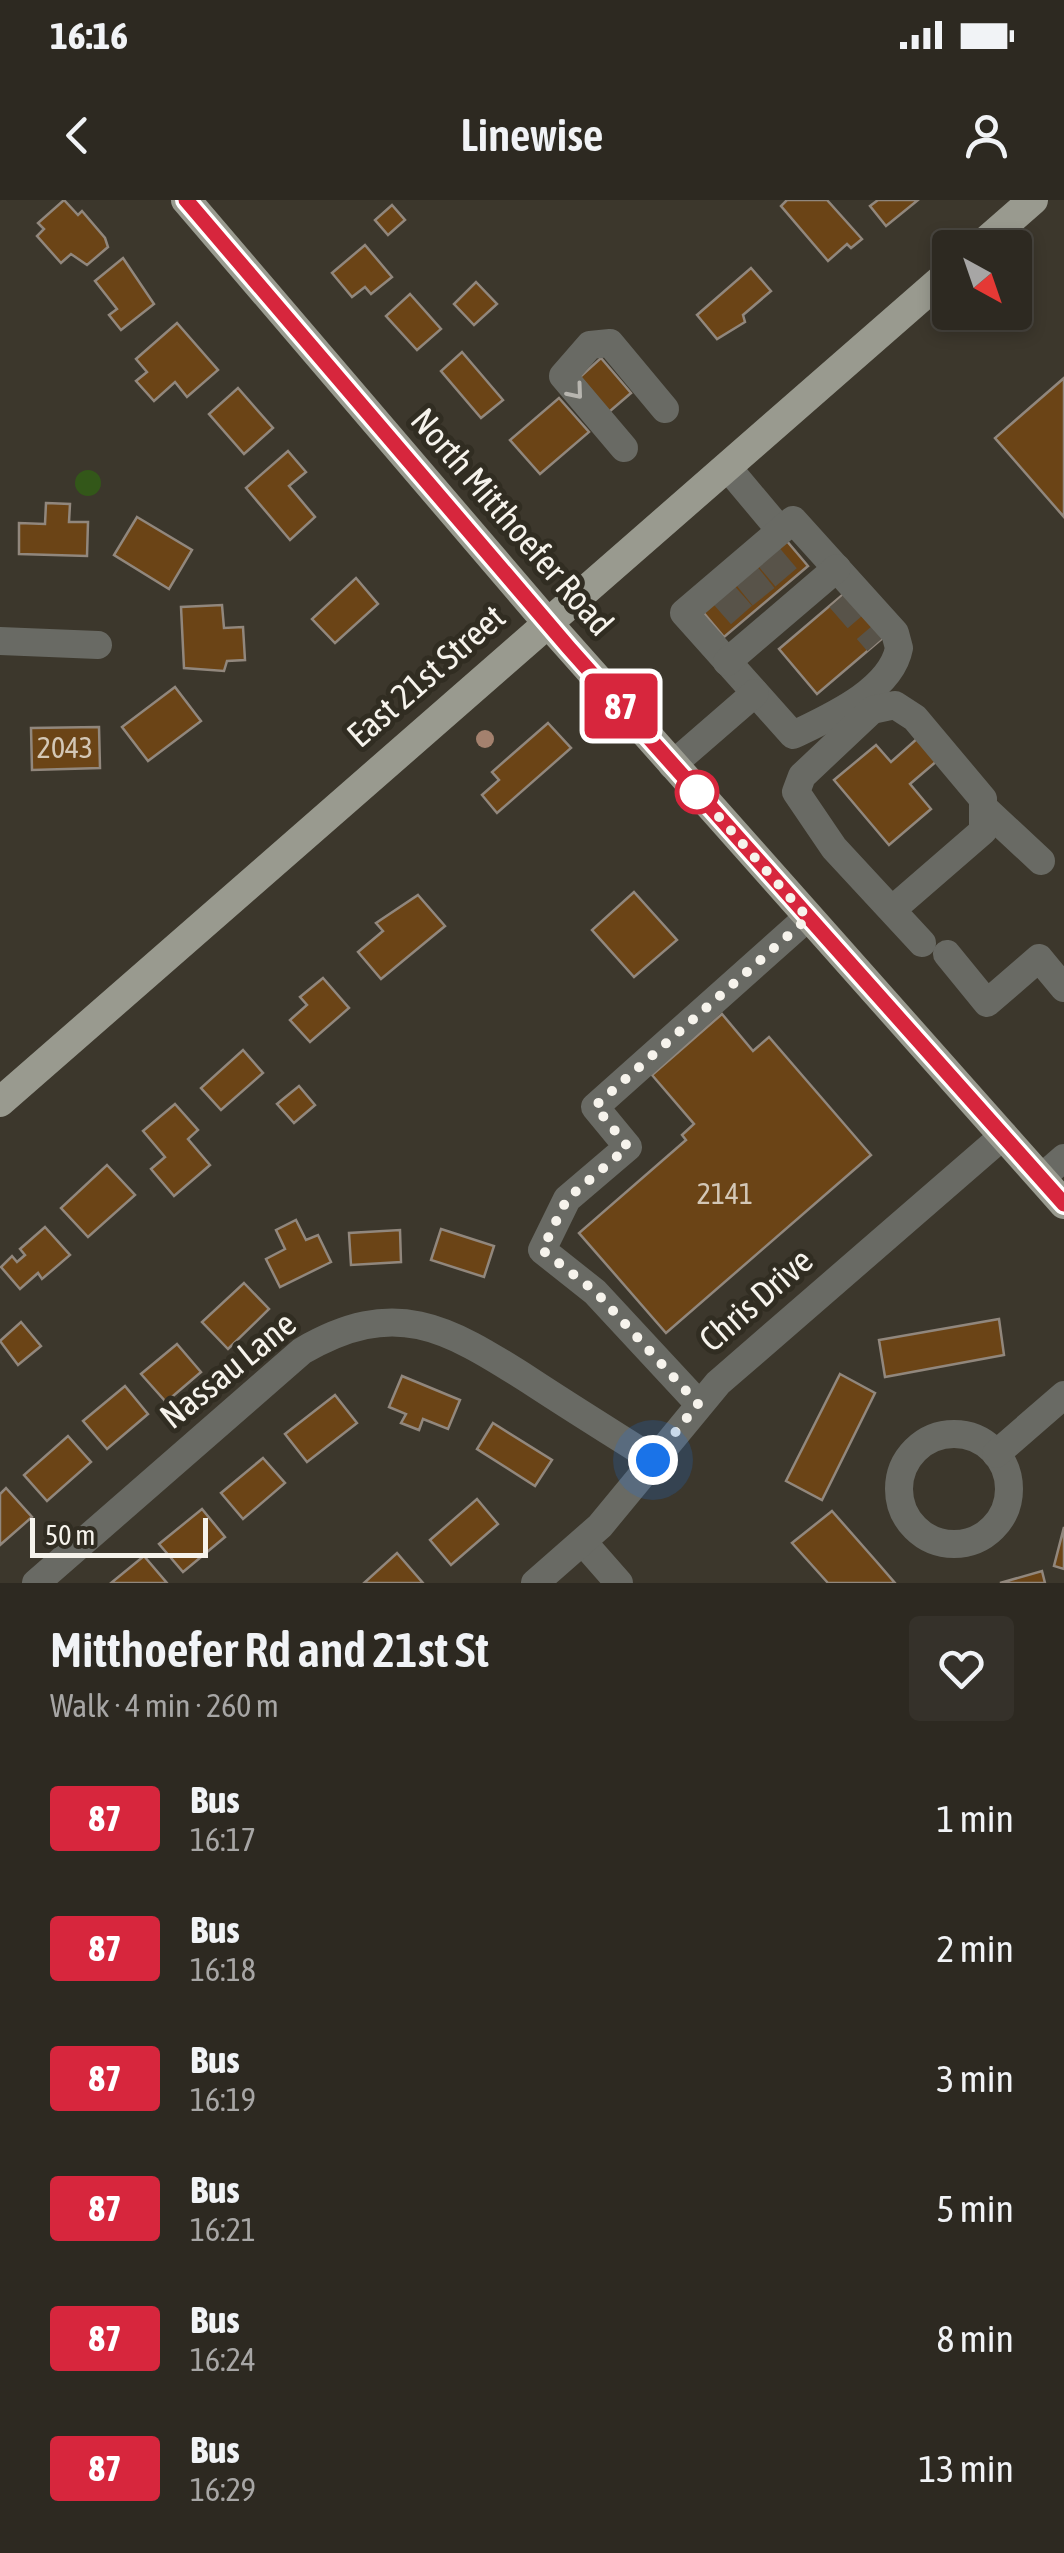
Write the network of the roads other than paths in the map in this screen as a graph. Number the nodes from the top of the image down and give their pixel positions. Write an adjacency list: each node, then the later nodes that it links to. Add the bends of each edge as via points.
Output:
1 (186, 200): 10 (main road, North Mitthoefer Road)
2 (1033, 200): 3 (main road)
3 (999, 230)
4 (932, 288): 7 (main road, East 21st Street)
5 (665, 410): 6 (street, one-way to 6, via 610,343 590,344 563,376)
6 (624, 448)
7 (728, 468): 8 (street); 10 (main road, East 21st Street)
8 (758, 555): 9 (street, via 793,520); 14 (street, via 684,613)
9 (818, 585): 14 (street, via 774,608); 15 (street, via 895,633 898,656)
10 (546, 620): 17 (main road, North Mitthoefer Road); 23 (main road, East 21st Street)
11 (0, 641): 13 (street)
12 (878, 642): 15 (street, via 885,650)
13 (98, 645)
14 (726, 662): 16 (street)
15 (883, 677): 16 (street, via 835,715 793,734)
16 (755, 693): 17 (street)
17 (672, 765): 21 (main road, North Mitthoefer Road)
18 (983, 807): 19 (street); 20 (street, via 983,831); 20 (street, via 963,773 895,705 872,710 802,776 796,792 834,848)
19 (1040, 861)
20 (893, 909): 22 (street, via 987,1002 1039,958)
21 (808, 918): 24 (main road, North Mitthoefer Road); 28 (street, via 595,1106 628,1147 567,1199 542,1250 596,1292)
22 (1064, 988)
23 (0, 1102)
24 (1004, 1135): 25 (main road, North Mitthoefer Road); 28 (street, Chris Drive)
25 (1052, 1168): 26 (main road, North Mitthoefer Road)
26 (1064, 1204)
27 (1064, 1395): 29 (street)
28 (698, 1404): 30 (street, Chris Drive)
29 (996, 1454)
30 (653, 1460): 31 (street, Chris Drive); 32 (street, Nassau Lane, via 458,1336 406,1321 351,1327 302,1351)
31 (584, 1542): 33 (street, Chris Drive); 34 (street)
32 (36, 1583)
33 (535, 1583)
34 (619, 1583)

